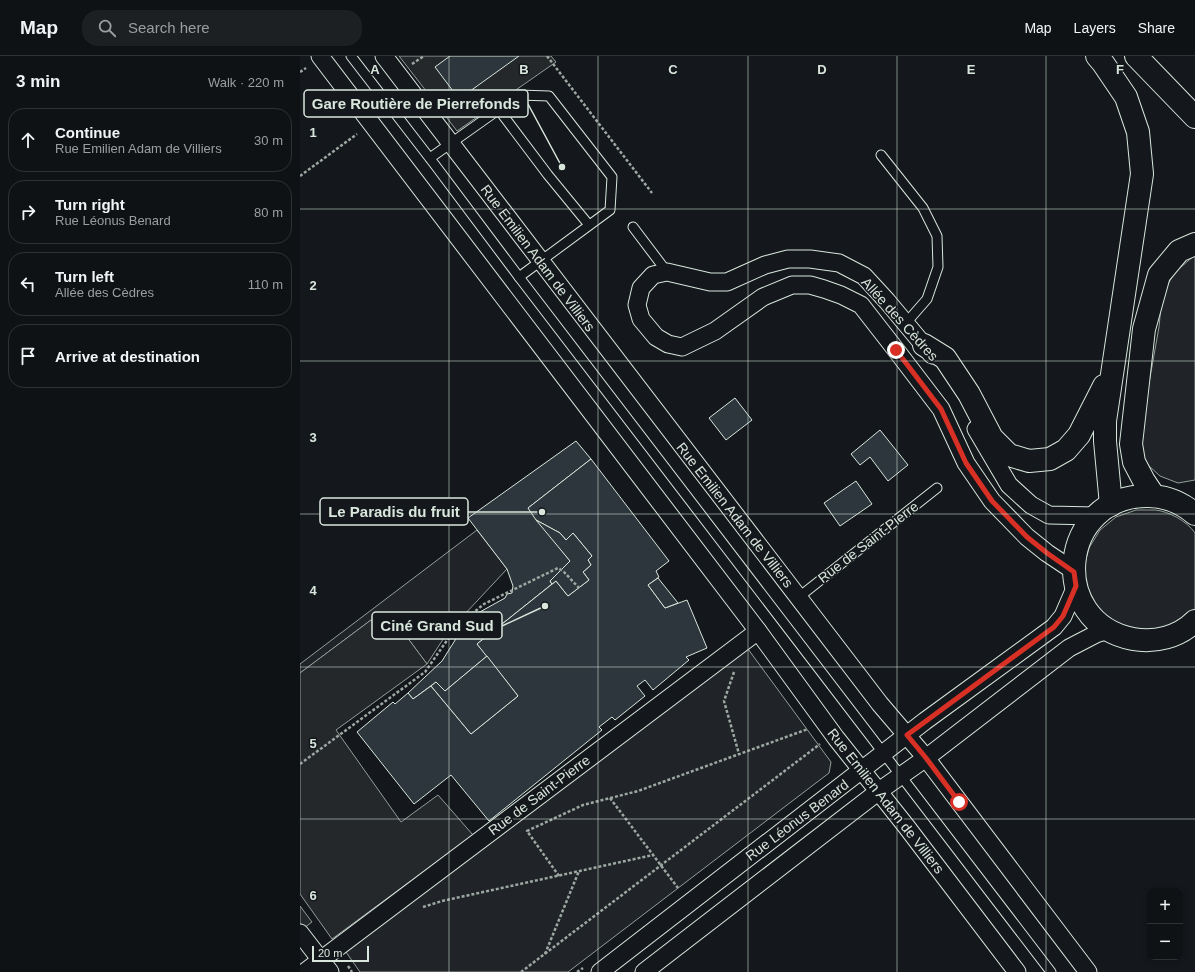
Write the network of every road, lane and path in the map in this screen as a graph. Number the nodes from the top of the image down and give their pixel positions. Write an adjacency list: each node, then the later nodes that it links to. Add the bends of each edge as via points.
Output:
1 (351, 56): 15 (lane)
2 (384, 56): 13 (street, Rue Emilien Adam de Villiers)
3 (424, 56): 8 (path)
4 (547, 56): 17 (path)
5 (1097, 56): 26 (main road, via 1126,97 1138,132 1142,174)
6 (1136, 56): 11 (main road)
7 (314, 61): 9 (path); 36 (street, Rue Emilien Adam de Villiers)
8 (408, 67)
9 (300, 72)
10 (499, 110): 13 (lane); 18 (lane); 18 (lane, via 519,95 549,96 612,177 610,210)
11 (1195, 117)
12 (358, 133): 16 (path)
13 (451, 144): 15 (lane); 21 (street, Rue Emilien Adam de Villiers)
14 (881, 155): 24 (lane, via 923,208 937,236 938,267 927,299)
15 (430, 158): 23 (lane)
16 (300, 176)
17 (652, 193)
18 (589, 225): 21 (lane)
19 (633, 228): 22 (lane)
20 (1195, 244): 28 (main road, via 1179,251 1159,275 1144,329 1131,444 1134,462)
21 (541, 261): 23 (lane); 33 (street, Rue Emilien Adam de Villiers)
22 (667, 272): 24 (street, Allée des Cèdres, via 710,282 727,282 765,265 788,259 839,263 864,276); 31 (street, Allée des Cèdres, via 653,275 641,288 637,305 641,319 656,337 668,344 682,347 715,331 763,297 792,286 810,285 841,295 860,305 941,409 966,463 992,501 1027,537)
23 (520, 277): 41 (lane)
24 (906, 323): 25 (street, Allée des Cèdres)
25 (924, 345): 26 (main road, via 945,358 969,394 992,438 1009,455 1029,461 1050,459 1066,450 1079,435); 30 (street, Allée des Cèdres, via 945,371 1009,485 1031,505 1049,515)
26 (1113, 368): 30 (main road, via 1105,421)
27 (937, 488): 33 (lane, Rue de Saint-Pierre)
28 (1154, 496): 29 (main road); 30 (main road, via 1125,499)
29 (1190, 505)
30 (1103, 511): 31 (main road, via 1084,532 1078,544 1074,558)
31 (1075, 579): 35 (main road, via 1084,605 1095,619); 39 (street, Rue Léonus Benard, via 1063,616 1054,627)
32 (579, 588): 44 (path, via 558,568 484,604 457,626 425,672)
33 (798, 597): 39 (street, Rue Emilien Adam de Villiers)
34 (1193, 625): 35 (main road, via 1158,640 1124,637)
35 (1109, 630): 43 (street, Rue Léonus Benard, via 1069,648)
36 (758, 631): 45 (street, Rue Emilien Adam de Villiers); 57 (street, Rue de Saint-Pierre)
37 (734, 671): 42 (path, via 724,701)
38 (811, 728): 42 (path)
39 (907, 735): 41 (street, Rue Léonus Benard); 43 (street, Rue Emilien Adam de Villiers)
40 (822, 742): 50 (path)
41 (884, 753): 45 (street, Rue Léonus Benard); 46 (lane)
42 (739, 754): 48 (path, via 638,791)
43 (926, 758): 46 (street, Rue Léonus Benard); 64 (street, Rue Emilien Adam de Villiers)
44 (300, 764)
45 (862, 771): 47 (street, Rue Emilien Adam de Villiers); 60 (street, Rue Léonus Benard)
46 (901, 776): 47 (street, Rue Léonus Benard); 63 (lane)
47 (879, 791): 61 (street, Rue Léonus Benard); 62 (street, Rue Emilien Adam de Villiers)
48 (610, 798): 49 (path); 52 (path, via 583,805 527,831)
49 (653, 855): 50 (path); 51 (path)
50 (661, 865): 53 (path); 56 (path)
51 (579, 871): 52 (path); 56 (path)
52 (558, 876): 54 (path)
53 (681, 892)
54 (419, 908)
55 (300, 933): 57 (street)
56 (545, 954): 59 (path)
57 (325, 966): 58 (street)
58 (305, 972)
59 (521, 972)
60 (600, 972)
61 (644, 972)
62 (1017, 972)
63 (1051, 972)
64 (1088, 972)

